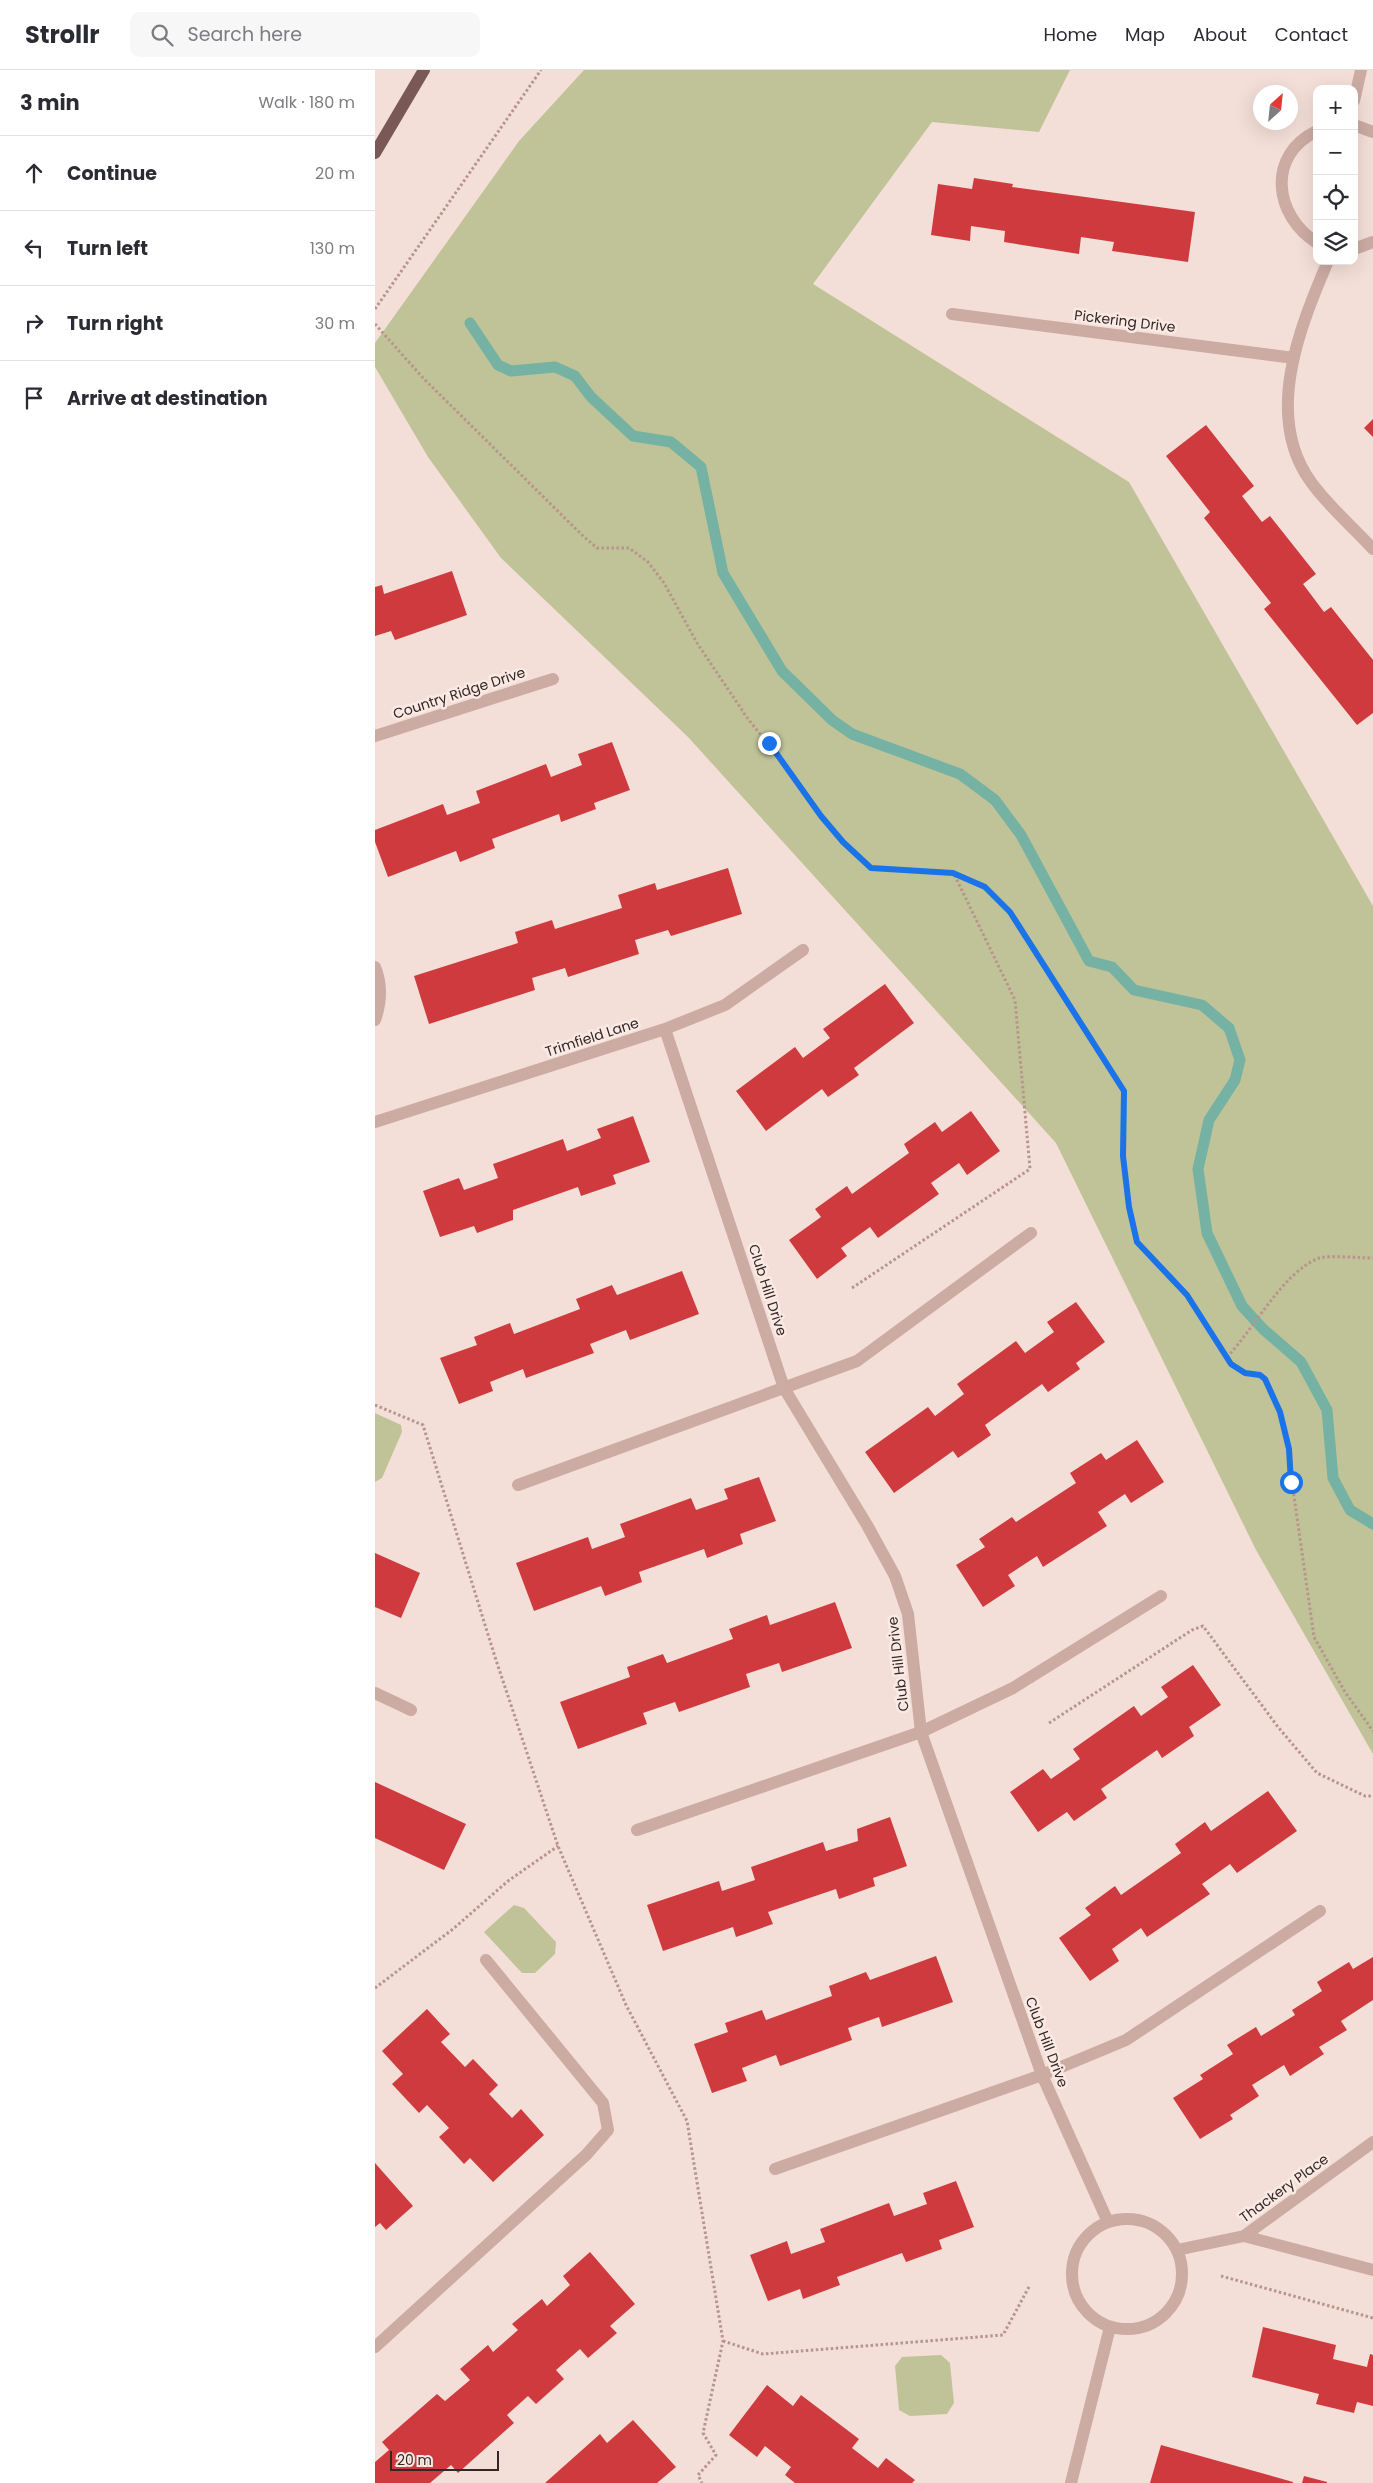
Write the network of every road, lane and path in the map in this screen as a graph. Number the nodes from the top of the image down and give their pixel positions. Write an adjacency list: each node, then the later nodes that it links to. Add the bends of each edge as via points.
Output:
1 (424, 70): 8 (main road)
2 (541, 70): 13 (path)
3 (1361, 70): 4 (street)
4 (1358, 85)
5 (1358, 126): 6 (street)
6 (1373, 132)
7 (1313, 133): 9 (street, via 1292,150 1283,170 1281,191 1287,212 1299,230)
8 (375, 153)
9 (1313, 240)
10 (1373, 242): 11 (street)
11 (1358, 248)
12 (1326, 265): 16 (street)
13 (375, 309)
14 (952, 314): 16 (street, Pickering Drive)
15 (375, 324): 20 (path, via 423,378 582,535 597,548 629,548 648,562 748,719 843,842 871,868)
16 (1294, 358): 17 (street, via 1287,390 1289,428 1297,457 1310,482)
17 (1373, 549)
18 (553, 679): 19 (street, Country Ridge Drive)
19 (375, 736)
20 (953, 873): 28 (path, via 1015,1000 1030,1169); 29 (path, via 985,887 1010,912 1124,1091 1123,1156 1137,1242 1187,1295)
21 (803, 950): 24 (street, Trimfield Lane, via 725,1005)
22 (375, 967): 23 (street, via 380,996)
23 (375, 1020)
24 (665, 1029): 25 (street, Trimfield Lane); 30 (street, Club Hill Drive)
25 (375, 1122)
26 (1031, 1233): 30 (street, via 857,1361)
27 (1373, 1258): 29 (path, via 1320,1258 1296,1273)
28 (852, 1288)
29 (1227, 1357): 37 (path, via 1237,1369 1265,1379 1280,1412 1289,1449 1314,1637 1345,1692)
30 (784, 1388): 32 (street); 38 (street, Club Hill Drive, via 895,1576 908,1614)
31 (375, 1405): 41 (path, via 423,1425 495,1658)
32 (518, 1485)
33 (1161, 1596): 38 (street, via 1013,1688)
34 (375, 1693): 35 (street)
35 (411, 1710)
36 (1049, 1723): 39 (path, via 1203,1626 1278,1728 1317,1773 1365,1796)
37 (1373, 1731)
38 (921, 1732): 40 (street); 45 (street, Club Hill Drive)
39 (1373, 1796)
40 (637, 1830)
41 (558, 1846): 44 (path, via 508,1881 453,1929); 56 (path, via 626,2005 687,2121)
42 (1320, 1911): 45 (street, via 1126,2040)
43 (486, 1960): 57 (street, via 603,2103 608,2130 586,2155)
44 (375, 1988)
45 (1041, 2075): 47 (street); 48 (street, Club Hill Drive)
46 (1373, 2142): 49 (street, Thackery Place)
47 (775, 2169)
48 (1108, 2222): 50 (street, via 1132,2220 1155,2226 1168,2236); 55 (street, via 1093,2230 1081,2243 1071,2275 1074,2292 1082,2307 1095,2320)
49 (1244, 2236): 50 (street, Thackery Place); 51 (street)
50 (1177, 2250): 55 (street, via 1183,2267 1182,2286 1175,2303 1163,2318 1129,2330)
51 (1373, 2270)
52 (1221, 2276): 54 (path)
53 (1030, 2285): 56 (path, via 1003,2335 763,2354)
54 (1373, 2318)
55 (1110, 2327): 59 (street)
56 (723, 2341): 58 (path, via 703,2433 716,2455 698,2475)
57 (375, 2347)
58 (702, 2483)
59 (1071, 2483)

